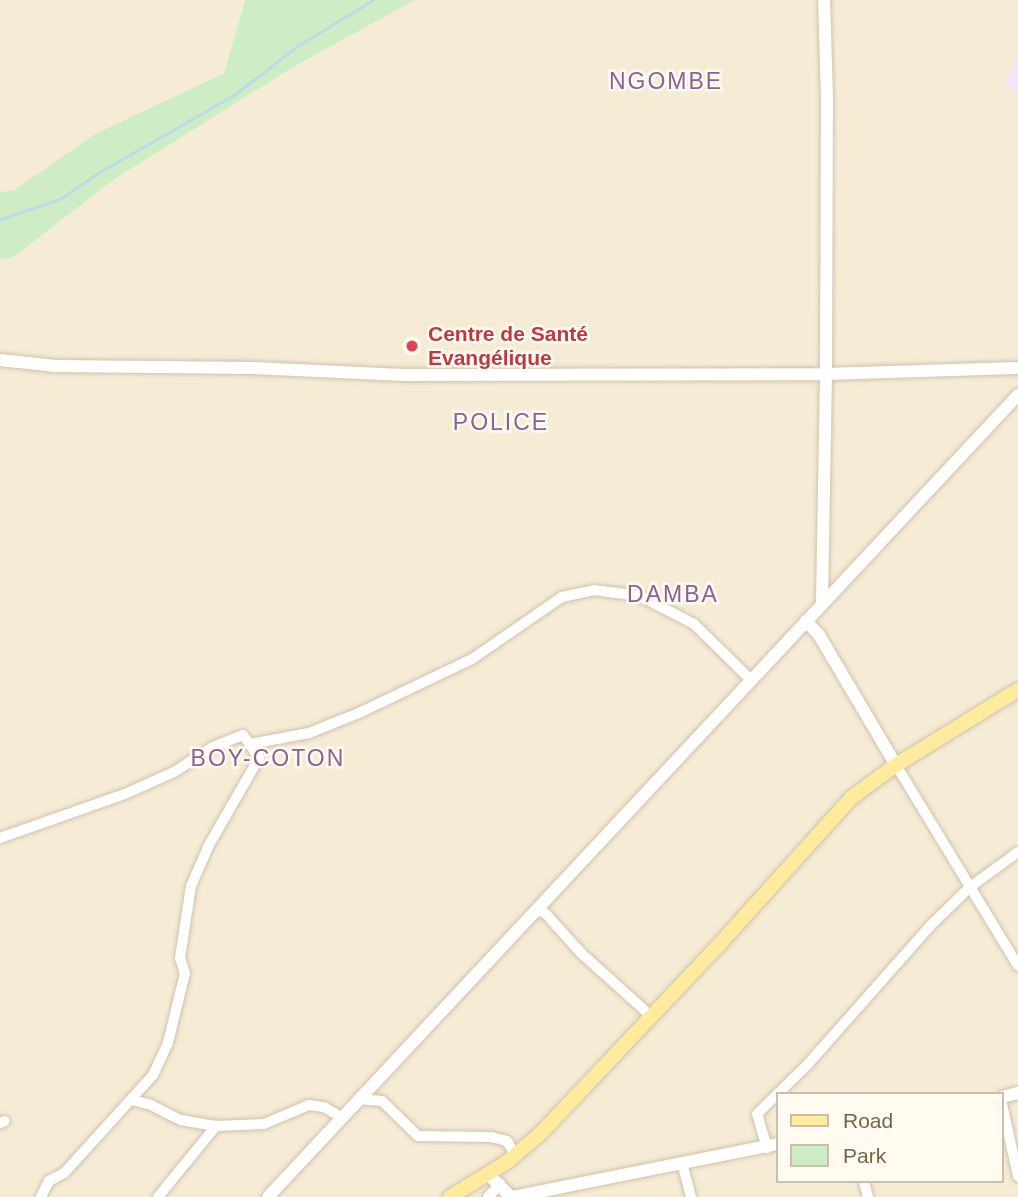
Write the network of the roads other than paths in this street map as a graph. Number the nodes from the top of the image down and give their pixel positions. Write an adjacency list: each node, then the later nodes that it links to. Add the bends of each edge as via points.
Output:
1 (824, 0): 4 (street)
2 (0, 360): 4 (street, via 56,366 404,375)
3 (1018, 368): 4 (street)
4 (826, 374): 6 (street)
5 (1018, 395): 6 (street)
6 (822, 603): 7 (street)
7 (806, 621): 8 (street); 11 (street, via 819,635)
8 (750, 679): 10 (street, via 694,624 640,596 594,590 562,597 472,659 361,712 309,733); 15 (street)
9 (1018, 690): 11 (main road)
10 (250, 744): 12 (street, via 243,735 125,794); 21 (street, via 259,758 191,886 180,958 185,973 168,1043 153,1075)
11 (897, 765): 14 (street); 17 (main road, via 851,798)
12 (0, 838)
13 (1018, 852): 14 (street)
14 (970, 887): 16 (street); 18 (street)
15 (537, 909): 17 (street); 20 (street)
16 (1018, 966)
17 (651, 1016): 26 (main road)
18 (779, 1092)
19 (776, 1095): 25 (street, via 757,1114)
20 (358, 1099): 23 (street); 26 (street, via 382,1101 418,1136 507,1141)
21 (131, 1100): 24 (street, via 181,1121); 30 (street, via 64,1173 49,1181)
22 (1004, 1113): 28 (street)
23 (342, 1118): 24 (street, via 324,1107 309,1105 264,1124); 32 (street)
24 (216, 1126): 31 (street)
25 (773, 1146): 27 (street)
26 (515, 1155): 29 (main road)
27 (682, 1163): 35 (street); 36 (street)
28 (1018, 1176)
29 (494, 1180): 33 (main road); 34 (street); 35 (street)
30 (41, 1197)
31 (158, 1197)
32 (268, 1197)
33 (450, 1197)
34 (488, 1197)
35 (512, 1197)
36 (691, 1197)

